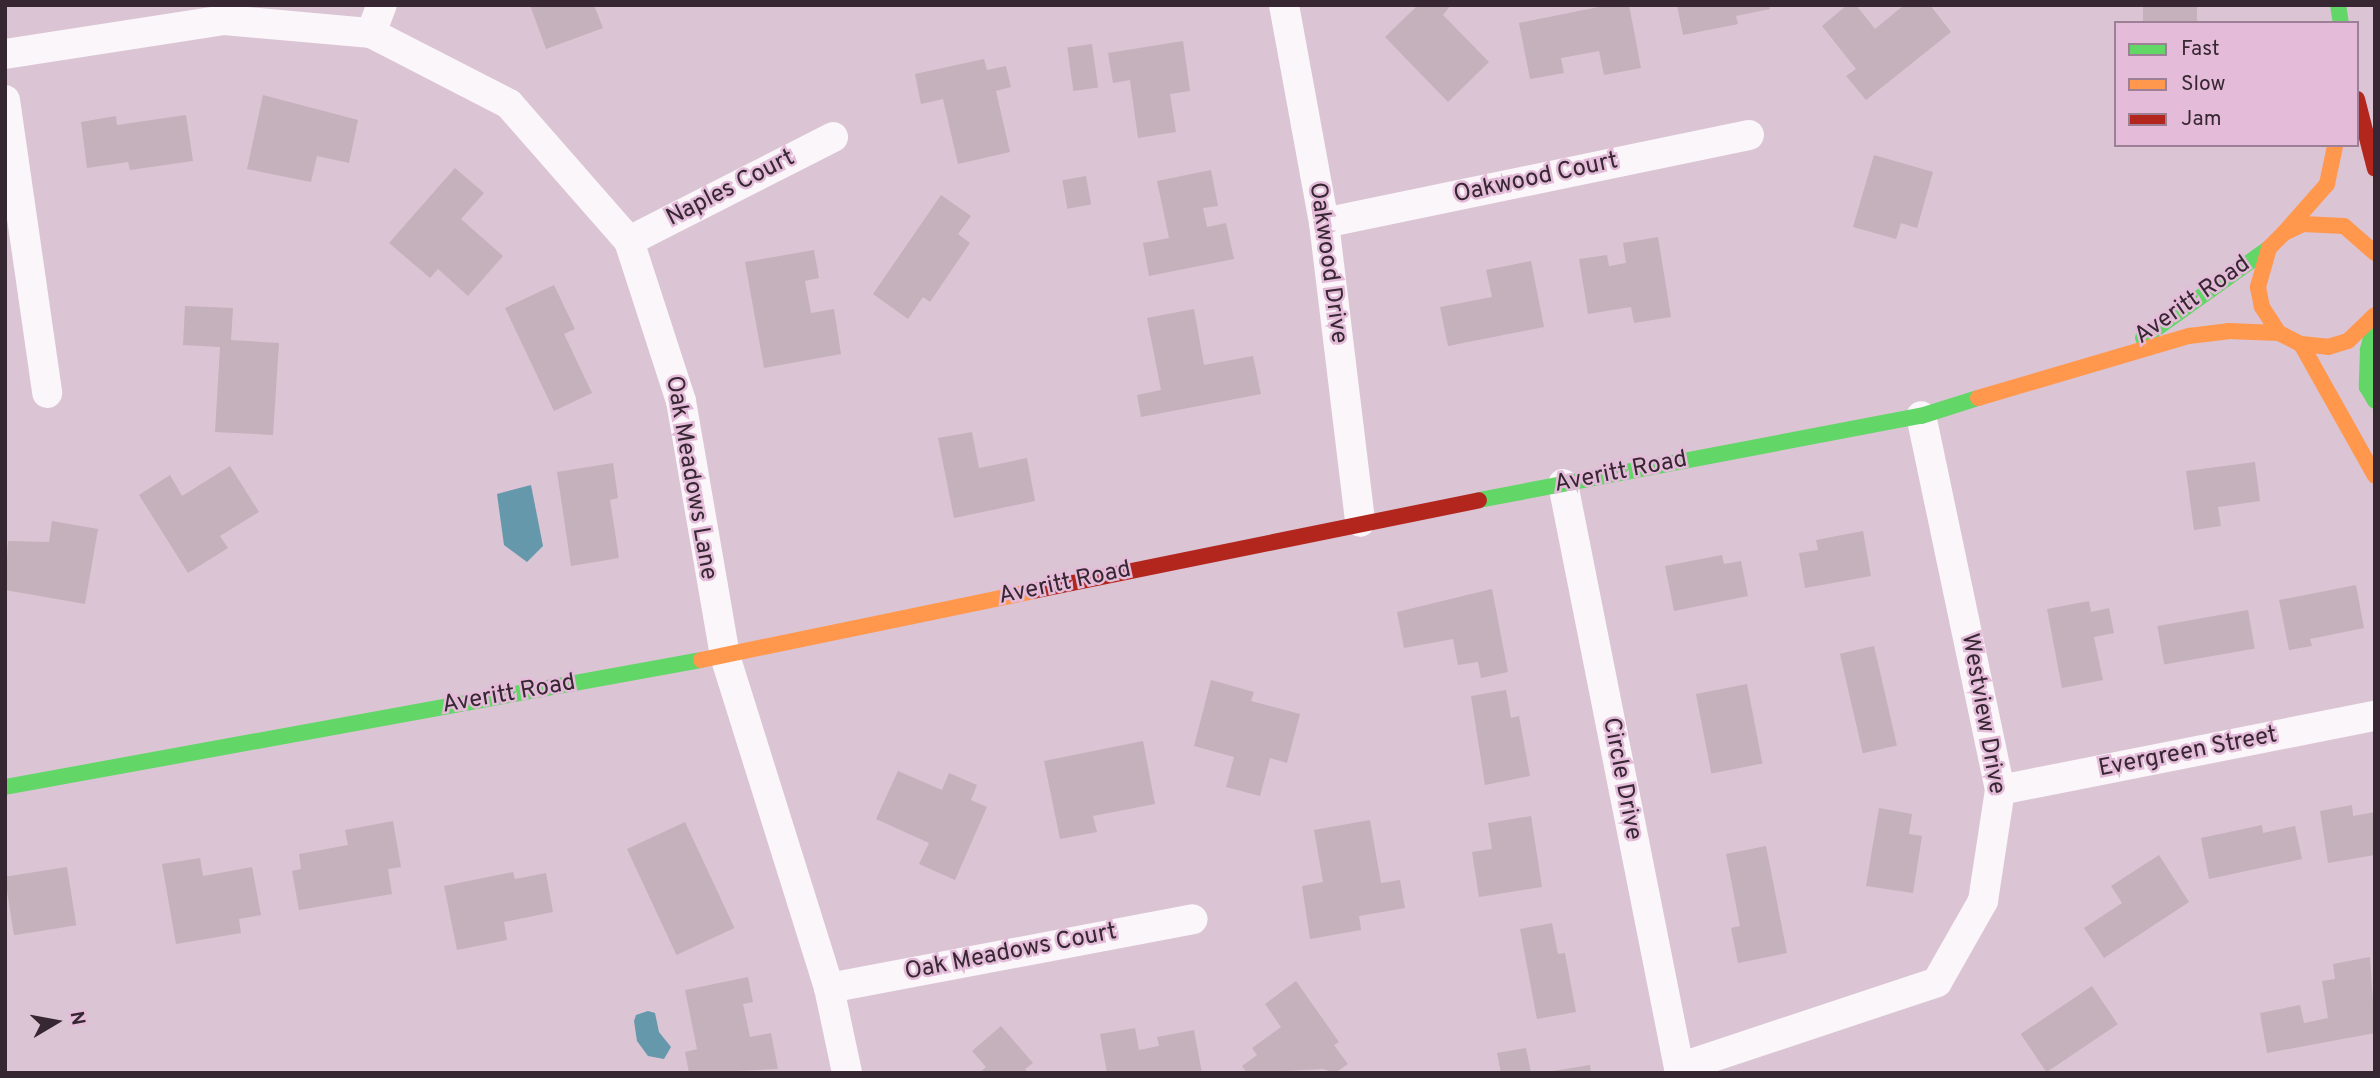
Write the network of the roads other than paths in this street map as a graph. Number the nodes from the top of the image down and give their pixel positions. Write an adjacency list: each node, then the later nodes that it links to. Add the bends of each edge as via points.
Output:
1 (382, 5): 3 (street)
2 (1284, 5): 11 (street, Oakwood Drive)
3 (371, 33): 4 (street, Oak Meadows Lane, via 224,19); 13 (street, Oak Meadows Lane, via 509,104)
4 (5, 54)
5 (5, 100): 21 (street)
6 (2359, 107): 10 (street)
7 (1749, 135): 11 (street, Oakwood Court)
8 (833, 137): 13 (street, Naples Court)
9 (2335, 147): 12 (street, Averitt Road, via 2326,184)
10 (2375, 169)
11 (1324, 223): 26 (street, Oakwood Drive)
12 (2284, 233): 14 (street, Averitt Road); 15 (street, via 2323,221 2344,226)
13 (629, 241): 27 (street, Oak Meadows Lane, via 681,401)
14 (2269, 247): 18 (street, via 2258,287 2262,307); 20 (street, Averitt Road)
15 (2375, 253)
16 (2375, 315): 19 (street, via 2347,341 2328,347)
17 (2375, 323): 22 (street, via 2368,350 2367,387)
18 (2279, 333): 19 (street); 20 (street, Averitt Road, via 2228,331)
19 (2301, 344): 24 (street)
20 (2117, 354): 23 (street, Averitt Road)
21 (47, 393)
22 (2375, 401)
23 (1921, 416): 25 (street, Averitt Road); 30 (street, Westview Drive)
24 (2375, 476)
25 (1563, 484): 26 (street, Averitt Road); 33 (street, Circle Drive)
26 (1360, 522): 27 (street, Averitt Road)
27 (725, 656): 29 (street, Averitt Road); 32 (street, Oak Meadows Lane)
28 (2375, 716): 30 (street, Evergreen Street)
29 (5, 787)
30 (2000, 790): 33 (street, Westview Drive, via 1983,901 1937,982)
31 (1193, 919): 32 (street, Oak Meadows Court)
32 (829, 988): 34 (street, Oak Meadows Lane)
33 (1679, 1070)
34 (847, 1073)

